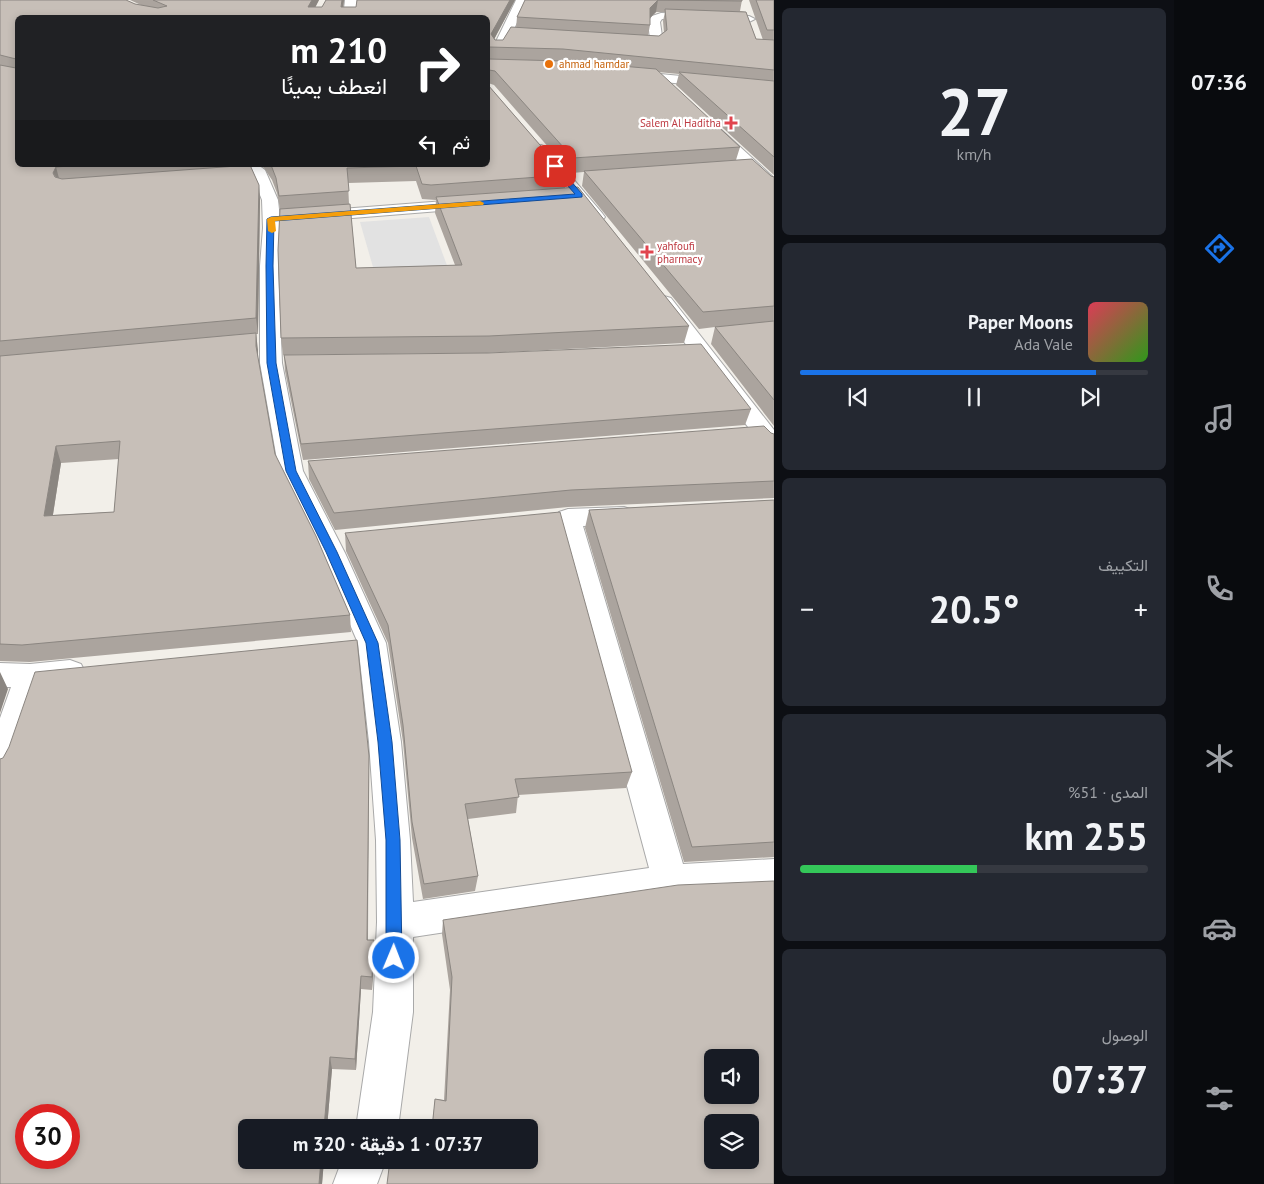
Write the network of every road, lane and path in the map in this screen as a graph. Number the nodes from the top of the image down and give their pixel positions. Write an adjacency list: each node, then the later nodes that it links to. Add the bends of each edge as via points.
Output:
1 (351, 0): 3 (street)
2 (522, 0): 5 (street)
3 (349, 15)
4 (749, 19): 7 (street, via 661,16 654,22 657,43)
5 (504, 34): 6 (street); 8 (street)
6 (523, 35)
7 (618, 41)
8 (490, 64)
9 (490, 66): 10 (street)
10 (508, 67)
11 (619, 74): 12 (street)
12 (657, 77): 13 (street); 14 (street)
13 (774, 89)
14 (672, 91)
15 (700, 119): 17 (street)
16 (528, 135): 20 (street, via 566,180)
17 (751, 167): 18 (street); 21 (street)
18 (732, 168)
19 (249, 171): 24 (street)
20 (583, 187): 22 (street); 25 (street)
21 (774, 187)
22 (560, 197)
23 (490, 203): 24 (street)
24 (288, 218): 33 (street, via 269,266 272,353 301,470)
25 (609, 233)
26 (650, 285): 27 (street)
27 (701, 342): 28 (street); 30 (street)
28 (673, 352)
29 (734, 436): 30 (street)
30 (769, 440)
31 (646, 515): 41 (street, via 558,519)
32 (355, 539): 33 (street)
33 (326, 542): 34 (street)
34 (372, 643): 35 (street); 42 (street, via 385,742 393,840)
35 (343, 646)
36 (99, 669): 38 (street)
37 (0, 675): 38 (street)
38 (30, 676): 39 (street)
39 (0, 763)
40 (774, 876): 41 (street)
41 (670, 881): 42 (street)
42 (395, 922): 43 (street, via 393,1012)
43 (378, 1119)
44 (361, 1169): 45 (street)
45 (355, 1184)

